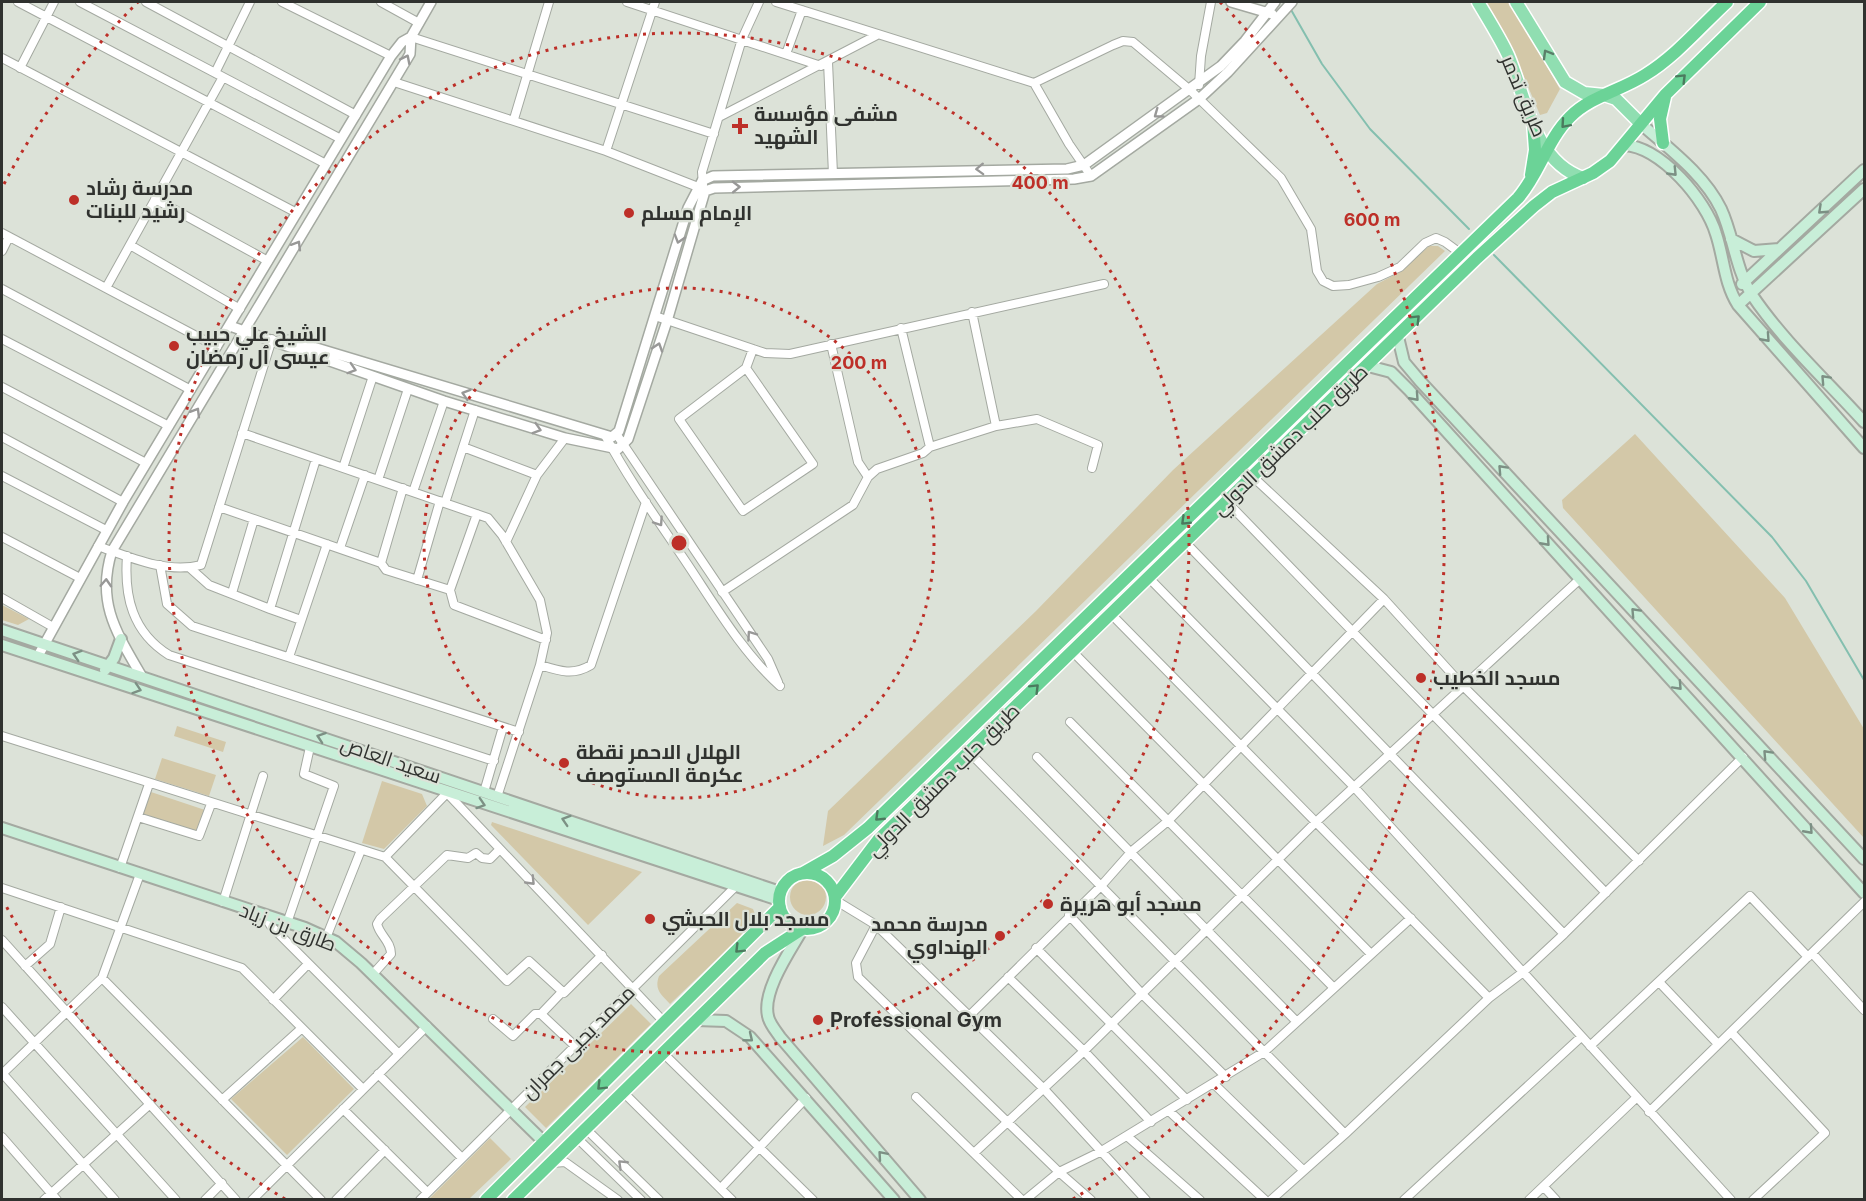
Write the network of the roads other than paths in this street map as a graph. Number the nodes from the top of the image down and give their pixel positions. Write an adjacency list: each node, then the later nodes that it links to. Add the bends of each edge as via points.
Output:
1 (18, 2): 24 (street)
2 (54, 2): 24 (street)
3 (80, 2): 36 (street)
4 (146, 2): 30 (street)
5 (250, 2): 30 (street)
6 (282, 2): 32 (street)
7 (381, 2): 26 (street)
8 (431, 2): 26 (street)
9 (549, 2): 37 (street)
10 (627, 2): 21 (street)
11 (759, 2): 29 (street)
12 (776, 2): 22 (street)
13 (1211, 2): 40 (street)
14 (1231, 2): 23 (street)
15 (1275, 2): 23 (street)
16 (1292, 2): 25 (street)
17 (1478, 2): 50 (main road, طريق تدمر, via 1508,56)
18 (1516, 2): 42 (main road, طريق تدمر, one-way to 18, via 1584,93 1565,82)
19 (1727, 2): 42 (highway, طريق حلب دمشق الدولي, via 1661,64)
20 (1760, 2): 43 (highway, طريق حلب دمشق الدولي, one-way to 20)
21 (653, 6): 29 (street); 46 (street)
22 (802, 10): 27 (street); 31 (street)
23 (1267, 11): 25 (street); 40 (street, via 1245,42)
24 (46, 16): 35 (street); 45 (street)
25 (1277, 16): 44 (street)
26 (419, 23): 28 (street)
27 (877, 35): 34 (street); 39 (street)
28 (411, 37): 32 (street); 37 (street); 38 (street, one-way to 28, via 410,54)
29 (742, 39): 31 (street); 48 (street)
30 (229, 46): 36 (street); 47 (street)
31 (786, 54): 34 (street)
32 (391, 56): 47 (street)
33 (2, 58): 35 (street)
34 (824, 64): 48 (street); 62 (street)
35 (20, 68): 58 (street)
36 (219, 75): 45 (street); 53 (street)
37 (526, 75): 46 (street); 49 (street)
38 (394, 82): 49 (street); 92 (street, one-way to 38)
39 (1034, 83): 41 (street, via 1123,41 1138,44); 60 (street)
40 (1199, 85): 41 (street)
41 (1190, 90): 44 (street); 60 (street, one-way to 60)
42 (1604, 95): 51 (main road, طريق تدمر, via 1622,103); 56 (highway, طريق حلب دمشق الدولي, one-way to 56, via 1570,117)
43 (1665, 95): 51 (highway, طريق حلب دمشق الدولي); 54 (highway, via 1660,119)
44 (1199, 99): 63 (street); 75 (street, via 1281,178 1311,229 1317,271 1323,281 1333,286 1349,285 1378,277 1400,267 1425,243 1436,238)
45 (209, 102): 58 (street); 59 (street)
46 (621, 105): 52 (street); 57 (street)
47 (356, 115): 53 (street)
48 (719, 117): 52 (street)
49 (514, 119): 57 (street)
50 (1533, 122): 56 (main road, طريق تدمر); 66 (highway, via 1534,160)
51 (1640, 123): 54 (main road); 55 (highway, طريق حلب دمشق الدولي)
52 (714, 134): 65 (street)
53 (341, 139): 59 (street)
54 (1663, 143): 71 (main road, via 1711,191)
55 (1624, 145): 64 (highway, طريق حلب دمشق الدولي, via 1610,161); 83 (main road, one-way to 83, via 1654,153 1700,200 1716,233)
56 (1548, 150): 64 (main road, طريق تدمر, via 1563,168); 66 (highway, طريق حلب دمشق الدولي)
57 (606, 151): 65 (street)
58 (183, 153): 68 (street); 69 (street)
59 (326, 164): 69 (street)
60 (1084, 165): 62 (street, one-way to 62, via 1068,169); 63 (street)
61 (1864, 170): 73 (main road, one-way to 73)
62 (833, 174): 65 (street, via 713,176)
63 (1091, 176): 65 (street, one-way to 63)
64 (1583, 178): 93 (highway, طريق حلب دمشق الدولي, one-way to 64, via 1534,206 1552,192)
65 (701, 187): 88 (street, one-way to 88, via 688,208); 89 (street)
66 (1526, 190): 75 (highway, طريق حلب دمشق الدولي)
67 (1863, 193): 77 (main road)
68 (156, 199): 72 (street); 76 (street)
69 (297, 213): 76 (street)
70 (5, 235): 74 (street); 80 (street)
71 (1731, 239): 73 (main road, via 1754,251); 78 (main road)
72 (130, 245): 80 (street); 86 (street)
73 (1779, 249): 78 (main road)
74 (2, 251)
75 (1460, 254): 215 (highway, طريق حلب دمشق الدولي, one-way to 215, via 868,828 833,856)
76 (268, 261): 86 (street)
77 (1767, 278): 82 (main road); 85 (main road)
78 (1745, 281): 82 (main road); 83 (main road)
79 (1104, 284): 87 (street)
80 (106, 288): 97 (street)
81 (2, 289): 104 (street)
82 (1751, 293): 84 (main road); 85 (main road)
83 (1732, 294): 84 (main road)
84 (1738, 305): 118 (main road, one-way to 118)
85 (1761, 306): 107 (main road, one-way to 85)
86 (240, 309): 90 (street)
87 (972, 312): 91 (street); 109 (street)
88 (655, 316): 89 (street); 111 (street)
89 (667, 321): 98 (street); 115 (street, one-way to 89)
90 (230, 326): 92 (street); 97 (street)
91 (901, 328): 96 (street); 117 (street)
92 (246, 331): 95 (street); 147 (street, one-way to 92)
93 (1398, 337): 99 (highway, طريق حلب دمشق الدولي); 211 (main road, one-way to 93, via 1420,381 1404,362)
94 (2, 339): 108 (street)
95 (275, 340): 101 (street, one-way to 101, via 287,348); 110 (street); 113 (street, one-way to 95, via 290,340)
96 (831, 344): 98 (street, via 790,354); 128 (street, via 858,462)
97 (217, 347): 104 (street)
98 (753, 349): 100 (street)
99 (1368, 366): 127 (highway, طريق حلب دمشق الدولي); 154 (main road, one-way to 154, via 1391,372)
100 (746, 368): 100 (street, via 679,419 743,511 813,464)
101 (373, 376): 103 (street); 122 (street)
102 (2, 387): 121 (street)
103 (408, 389): 105 (street); 129 (street)
104 (191, 390): 108 (street)
105 (444, 400): 106 (street); 131 (street)
106 (475, 410): 114 (street, one-way to 114); 116 (street)
107 (1864, 422)
108 (169, 426): 121 (street)
109 (996, 426): 117 (street); 123 (street, via 1037,419 1098,445)
110 (242, 433): 120 (street); 136 (street)
111 (616, 435): 113 (street); 115 (street)
112 (2, 437): 133 (street)
113 (606, 437): 119 (street)
114 (566, 438): 119 (street); 125 (street)
115 (624, 446): 119 (street); 157 (street)
116 (463, 447): 125 (street); 134 (street)
117 (930, 447): 128 (street, via 877,469)
118 (1864, 448)
119 (613, 449): 135 (street)
120 (316, 459): 122 (street); 140 (street)
121 (146, 463): 133 (street)
122 (343, 468): 124 (street)
123 (1092, 468)
124 (365, 475): 129 (street); 146 (street)
125 (537, 475): 142 (street)
126 (2, 476): 139 (street)
127 (1252, 476): 132 (highway, طريق حلب دمشق الدولي); 160 (street)
128 (868, 477): 157 (street, via 853,505)
129 (378, 480): 130 (street)
130 (403, 488): 131 (street); 149 (street)
131 (413, 492): 134 (street)
132 (1226, 501): 143 (highway, طريق حلب دمشق الدولي); 166 (street)
133 (123, 502): 139 (street)
134 (443, 502): 137 (street); 155 (street)
135 (646, 502): 157 (street, one-way to 157, via 761,669 780,686 768,659); 175 (street, via 591,666 580,672 563,673)
136 (219, 507): 138 (street); 151 (street, via 201,565)
137 (477, 514): 142 (street, via 488,518); 156 (street)
138 (254, 519): 140 (street); 158 (street)
139 (106, 530): 145 (street)
140 (295, 533): 144 (street); 161 (street)
141 (2, 537): 153 (street)
142 (506, 542): 168 (street, via 540,600)
143 (1184, 542): 152 (highway, طريق حلب دمشق الدولي); 176 (street)
144 (327, 543): 146 (street); 163 (street)
145 (98, 546): 147 (street); 153 (street)
146 (340, 548): 149 (street)
147 (112, 551): 148 (street); 167 (street, one-way to 147, via 106,599)
148 (127, 556): 150 (street); 192 (street, via 125,581 133,615 155,646 169,655)
149 (381, 563): 155 (street, via 386,570)
150 (160, 565): 151 (street); 173 (street, via 167,604 192,626)
151 (190, 568): 158 (street, via 209,585)
152 (1148, 577): 162 (highway, طريق حلب دمشق الدولي); 180 (street)
153 (80, 578): 164 (street)
154 (1580, 579): 179 (street); 191 (main road, one-way to 191)
155 (417, 580): 156 (street)
156 (450, 590): 168 (street, via 454,605)
157 (722, 592)
158 (232, 593): 161 (street)
159 (2, 598): 164 (street)
160 (1384, 599): 166 (street); 179 (street)
161 (270, 609): 163 (street)
162 (1112, 614): 171 (highway, طريق حلب دمشق الدولي); 186 (street)
163 (302, 620): 173 (street)
164 (53, 627): 169 (street)
165 (2, 630): 169 (main road, سعيد العاص)
166 (1351, 630): 176 (street); 181 (street)
167 (121, 639): 174 (main road); 177 (street)
168 (546, 640): 175 (street)
169 (44, 644): 172 (street); 174 (main road, سعيد العاص, one-way to 169)
170 (2, 645): 172 (main road)
171 (1072, 651): 188 (highway, طريق حلب دمشق الدولي, one-way to 171); 194 (street)
172 (38, 656): 178 (main road)
173 (289, 657): 183 (street)
174 (110, 665): 177 (main road, سعيد العاص); 178 (main road)
175 (540, 665): 184 (street)
176 (1311, 673): 180 (street); 189 (street)
177 (141, 675): 197 (main road, سعيد العاص, one-way to 177)
178 (99, 676): 187 (main road, one-way to 187)
179 (1463, 686): 181 (street); 213 (street)
180 (1276, 708): 186 (street); 196 (street)
181 (1432, 714): 189 (street); 221 (street)
182 (1070, 722): 203 (street)
183 (503, 727): 184 (street); 192 (street)
184 (519, 732): 199 (street)
185 (2, 736): 195 (street)
186 (1241, 744): 194 (street); 204 (street)
187 (310, 747): 198 (main road); 206 (street, via 304,774 334,786)
188 (970, 753): 218 (street); 225 (highway, طريق حلب دمشق الدولي, via 879,839)
189 (1390, 754): 196 (street); 237 (street)
190 (1036, 757): 209 (street)
191 (1743, 757): 213 (street); 222 (main road, one-way to 222)
192 (494, 761): 197 (street)
193 (263, 776): 202 (street)
194 (1202, 783): 203 (street); 212 (street)
195 (149, 784): 200 (street); 201 (street)
196 (1355, 788): 204 (street); 247 (street)
197 (483, 792): 199 (main road, سعيد العاص)
198 (447, 793): 207 (street); 210 (street); 217 (main road, one-way to 217)
199 (496, 797): 224 (main road, سعيد العاص, one-way to 199)
200 (211, 804): 201 (street, via 202,834 197,836); 202 (street)
201 (138, 816): 214 (street)
202 (250, 816): 206 (street); 226 (street)
203 (1168, 821): 209 (street); 223 (street)
204 (1317, 821): 212 (street); 231 (street)
205 (2, 828): 214 (main road, طارق بن زياد)
206 (318, 837): 208 (street); 232 (street)
207 (500, 849): 219 (street, via 490,859 476,852 468,858 447,855); 242 (street, one-way to 242)
208 (361, 850): 210 (street); 238 (street)
209 (1132, 851): 218 (street); 236 (street)
210 (385, 857): 219 (street)
211 (1864, 859)
212 (1278, 860): 223 (street); 241 (street)
213 (1639, 861): 221 (street)
214 (120, 868): 216 (main road, طارق بن زياد)
215 (803, 873): 224 (highway, via 793,877); 225 (highway, via 821,876)
216 (140, 874): 226 (main road, طارق بن زياد); 234 (street)
217 (737, 885): 224 (main road); 252 (street, محمد يحيى جمران)
218 (1101, 886): 230 (street); 244 (street)
219 (414, 887): 248 (street, via 377,924 388,940 391,954); 254 (street, via 504,980 529,961)
220 (2, 888): 228 (street)
221 (1606, 893): 237 (street)
222 (1864, 893)
223 (1242, 895): 236 (street); 253 (street)
224 (780, 899): 235 (highway, via 788,921); 266 (highway, one-way to 266)
225 (835, 899): 233 (street); 235 (highway, via 831,916 822,925)
226 (224, 902): 229 (main road, طارق بن زياد)
227 (1864, 902): 243 (street)
228 (61, 907): 234 (street); 246 (street, via 50,944)
229 (264, 915): 232 (main road, طارق بن زياد); 245 (street)
230 (1069, 915): 240 (street); 255 (street)
231 (1411, 918): 241 (street); 256 (street)
232 (287, 923): 238 (main road, طارق بن زياد)
233 (876, 925): 262 (street); 297 (street, via 856,963 858,977)
234 (121, 927): 250 (street); 257 (street, via 242,968)
235 (802, 929): 264 (highway, via 765,953); 337 (main road, one-way to 235, via 780,1037 768,1016 769,995)
236 (1207, 930): 244 (street); 265 (street)
237 (1564, 934): 247 (street)
238 (326, 938): 248 (main road, طارق بن زياد)
239 (2, 940): 246 (street)
240 (1036, 948): 249 (street); 267 (street)
241 (1371, 954): 253 (street)
242 (602, 955): 252 (street); 254 (street)
243 (1810, 955): 251 (street, via 1750,896); 259 (street); 270 (street)
244 (1175, 961): 255 (street); 277 (street)
245 (308, 964): 257 (street); 279 (street)
246 (25, 966): 260 (street)
247 (1522, 973): 256 (street); 271 (street)
248 (373, 974): 268 (main road, طارق بن زياد)
249 (1008, 977): 262 (street); 276 (street)
250 (102, 978): 260 (street); 290 (street)
251 (1659, 982): 273 (street); 275 (street)
252 (634, 988): 266 (street); 274 (street, محمد يحيى جمران)
253 (1334, 988): 265 (street)
254 (561, 993): 261 (street)
255 (1142, 994): 267 (street); 282 (street)
256 (1489, 998): 301 (street)
257 (273, 1000): 269 (street)
258 (2, 1007): 272 (street)
259 (1864, 1010)
260 (67, 1012): 272 (street); 292 (street)
261 (541, 1014): 263 (street, via 535,1014 513,1036); 274 (street)
262 (968, 1017): 284 (street)
263 (493, 1019)
264 (696, 1020): 278 (highway); 288 (main road, one-way to 288, via 726,1021 750,1036)
265 (1296, 1021): 277 (street)
266 (665, 1023): 304 (highway, one-way to 304)
267 (1112, 1023): 276 (street); 291 (street)
268 (427, 1026): 279 (street); 293 (main road, طارق بن زياد)
269 (302, 1028): 285 (street); 290 (street)
270 (1731, 1032): 273 (street); 348 (street, via 1825,1133)
271 (1581, 1037): 275 (street); 344 (street)
272 (33, 1043): 280 (street); 299 (street)
273 (1718, 1044): 296 (street)
274 (575, 1046): 293 (street, محمد يحيى جمران)
275 (1590, 1046): 289 (street)
276 (1084, 1051): 284 (street); 298 (street)
277 (1264, 1052): 282 (street); 301 (street)
278 (663, 1053): 286 (highway); 305 (street)
279 (399, 1054): 281 (street)
280 (2, 1073): 311 (street)
281 (378, 1074): 285 (street); 309 (street)
282 (1226, 1077): 283 (street)
283 (1214, 1084): 291 (street); 313 (street)
284 (1043, 1088): 297 (street); 307 (street)
285 (363, 1089): 294 (street)
286 (623, 1092): 300 (highway); 317 (street)
287 (916, 1096): 308 (street)
288 (806, 1098): 305 (street); 320 (main road)
289 (1636, 1098): 296 (street); 316 (street)
290 (222, 1100): 312 (street)
291 (1187, 1100): 295 (street)
292 (150, 1104): 299 (street); 315 (street)
293 (512, 1108): 304 (main road, طارق بن زياد); 309 (street, محمد يحيى جمران)
294 (343, 1109): 306 (street); 312 (street)
295 (1169, 1111): 298 (street); 342 (street)
296 (1648, 1112): 347 (street)
297 (1007, 1121): 308 (street); 314 (street)
298 (1151, 1122): 302 (street)
299 (117, 1134): 311 (street); 323 (street)
300 (582, 1134): 310 (highway); 333 (street); 334 (street, one-way to 300)
301 (1345, 1134): 313 (street)
302 (1127, 1136): 307 (street); 341 (street)
303 (2, 1137): 319 (street)
304 (544, 1142): 330 (highway)
305 (759, 1145): 317 (street); 336 (street)
306 (385, 1150): 318 (street); 328 (street)
307 (1100, 1152): 314 (street); 340 (street)
308 (974, 1153): 338 (street)
309 (462, 1158): 318 (street, محمد يحيى جمران)
310 (552, 1163): 331 (highway); 332 (street, via 564,1162)
311 (84, 1164): 319 (street); 322 (street)
312 (286, 1165): 326 (street); 327 (street)
313 (1303, 1170): 343 (street)
314 (1059, 1172): 338 (street); 339 (street)
315 (222, 1183): 324 (street); 325 (street)
316 (1544, 1187): 345 (street); 346 (street)
317 (721, 1188): 335 (street)
318 (428, 1192): 329 (street, محمد يحيى جمران)
319 (54, 1196): 321 (street)
320 (892, 1199)
321 (44, 1200)
322 (115, 1200)
323 (176, 1200)
324 (205, 1200)
325 (236, 1200)
326 (252, 1200)
327 (321, 1200)
328 (336, 1200)
329 (420, 1200)
330 (486, 1200)
331 (513, 1200)
332 (618, 1200)
333 (641, 1200)
334 (659, 1200)
335 (732, 1200)
336 (813, 1200)
337 (920, 1200)
338 (1023, 1200)
339 (1091, 1200)
340 (1146, 1200)
341 (1200, 1200)
342 (1265, 1200)
343 (1271, 1200)
344 (1404, 1200)
345 (1529, 1200)
346 (1556, 1200)
347 (1731, 1200)
348 (1753, 1200)

